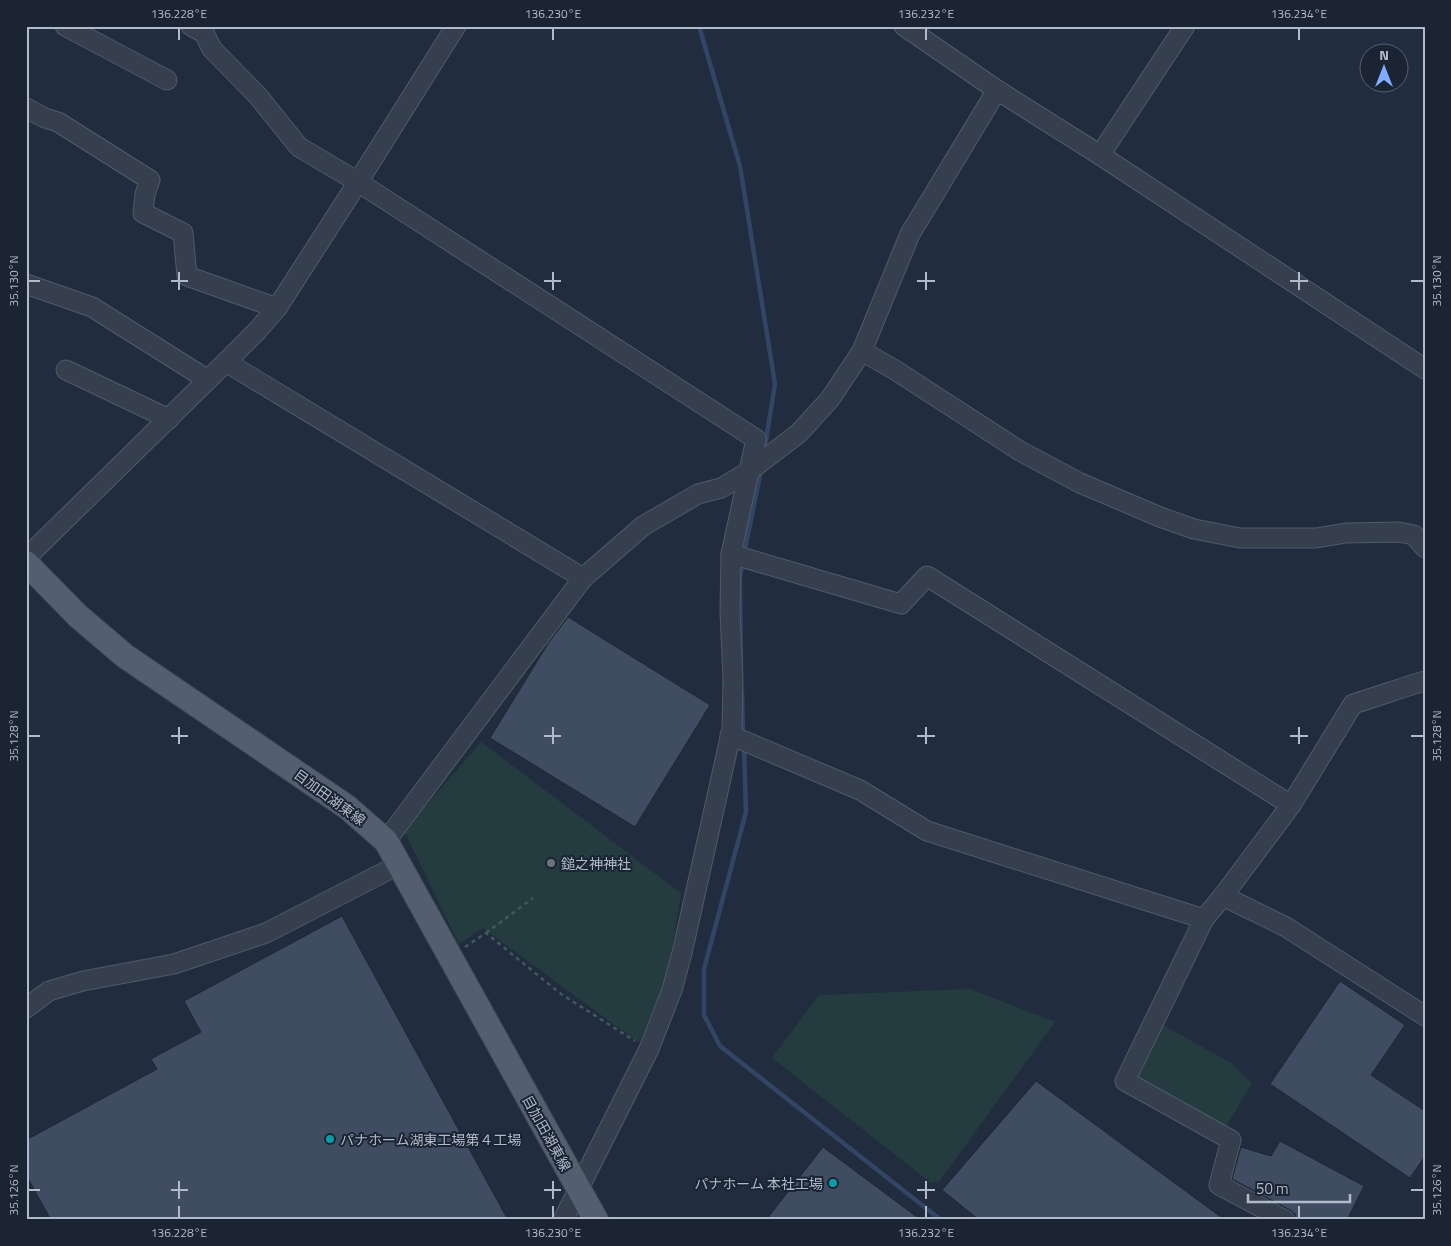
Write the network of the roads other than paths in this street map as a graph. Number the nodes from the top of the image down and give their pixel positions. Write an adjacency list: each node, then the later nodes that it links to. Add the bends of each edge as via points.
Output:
1 (65, 26): 6 (street)
2 (456, 26): 10 (street)
3 (904, 26): 7 (street)
4 (1185, 26): 9 (street)
5 (199, 29): 10 (street, via 212,49 258,96 299,147)
6 (167, 80)
7 (996, 90): 9 (street); 13 (street, via 910,234)
8 (26, 108): 12 (street, via 58,122 150,180 143,213 184,233 187,276)
9 (1100, 155): 15 (street)
10 (358, 182): 12 (street); 19 (street, via 756,439)
11 (26, 284): 17 (street, via 92,307)
12 (277, 308): 14 (street)
13 (862, 351): 19 (street, via 830,399 799,433); 20 (street, via 1020,451 1080,483 1160,518 1240,538 1316,538 1346,533 1399,532 1414,535)
14 (226, 362): 17 (street); 24 (street)
15 (1425, 369)
16 (66, 370): 18 (street)
17 (208, 380): 18 (street)
18 (169, 419): 22 (street)
19 (748, 472): 21 (street); 24 (street, via 721,488 698,494 644,526)
20 (1425, 548)
21 (738, 556): 26 (street, via 730,612 733,679); 27 (street, via 901,604 927,576)
22 (26, 558)
23 (26, 563): 28 (main road, 目加田湖東線, via 78,616 124,656 347,807)
24 (583, 578): 28 (street)
25 (1425, 681): 27 (street, via 1353,704)
26 (730, 735): 31 (street, via 860,790 927,831); 34 (street, via 672,990 649,1049)
27 (1291, 806): 30 (street)
28 (386, 841): 29 (main road, 目加田湖東線)
29 (400, 864): 32 (street, via 266,933 174,964 82,981 49,991); 34 (main road, 目加田湖東線)
30 (1223, 896): 31 (street); 33 (street, via 1286,927)
31 (1204, 919): 37 (street, via 1125,1081 1231,1140 1219,1185)
32 (26, 1008)
33 (1425, 1016)
34 (578, 1189): 35 (street); 36 (main road, 目加田湖東線)
35 (563, 1220)
36 (596, 1220)
37 (1285, 1220)

